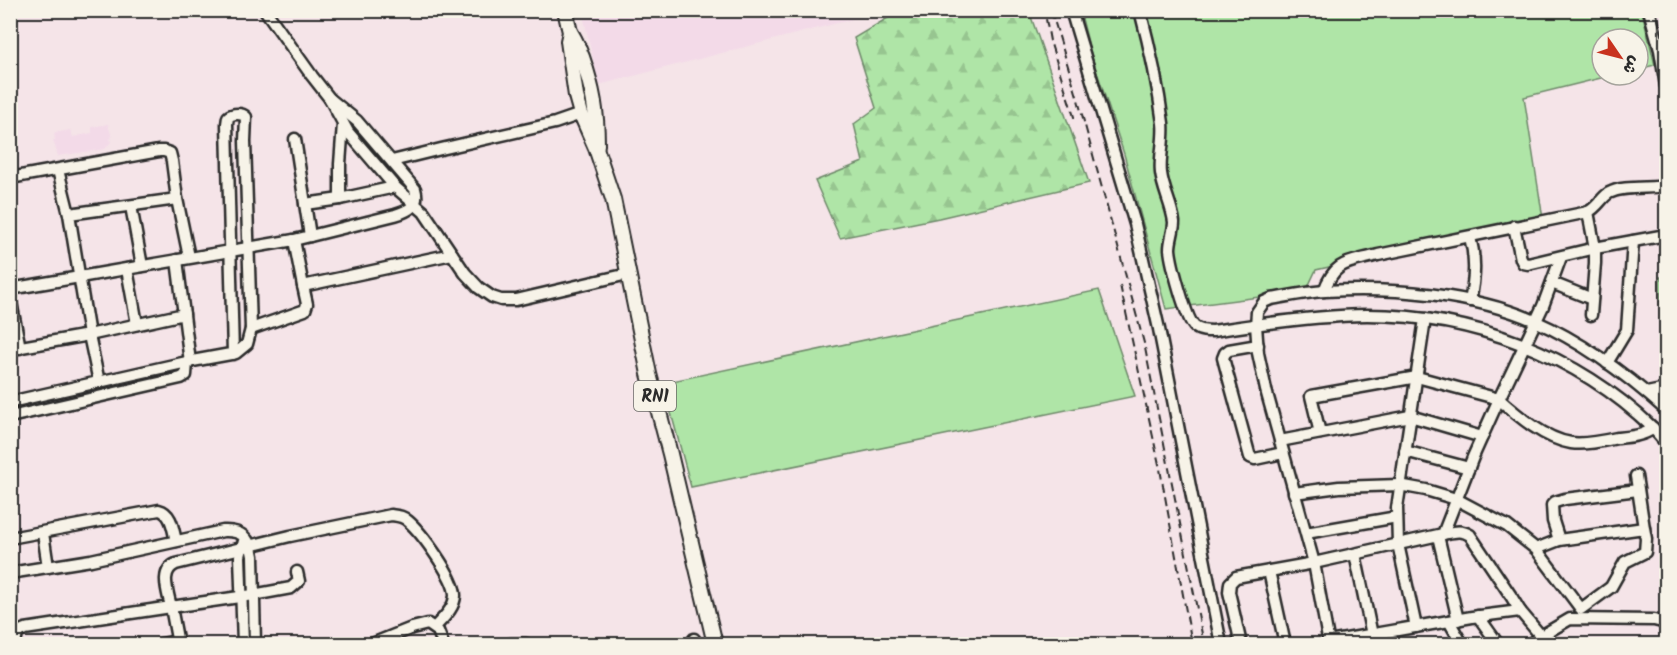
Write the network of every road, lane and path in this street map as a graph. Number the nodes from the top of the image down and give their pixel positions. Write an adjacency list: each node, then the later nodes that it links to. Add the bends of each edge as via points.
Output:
1 (265, 10): 8 (street)
2 (565, 10): 6 (main road, RN1, via 568,41)
3 (1071, 10): 127 (street, via 1140,245)
4 (1140, 10): 55 (street, via 1163,127 1162,177 1174,228 1170,249 1188,318 1194,327 1203,330)
5 (1649, 10): 7 (street)
6 (581, 77): 9 (main road, RN1); 10 (main road, RN1, via 576,96)
7 (1666, 86)
8 (330, 99): 11 (street); 14 (street, via 357,121)
9 (596, 111): 10 (main road, via 585,117); 13 (main road, RN1)
10 (581, 114): 13 (main road, RN1); 14 (street)
11 (343, 124): 18 (street); 20 (street)
12 (295, 139): 21 (street)
13 (597, 148): 41 (main road, RN1, via 613,199)
14 (392, 162): 22 (street, via 415,189)
15 (57, 170): 16 (street); 19 (street, via 164,151 171,156); 25 (street)
16 (10, 178)
17 (1666, 186): 24 (street, via 1614,191)
18 (395, 187): 20 (street); 22 (street)
19 (177, 199): 23 (street); 36 (street)
20 (340, 199): 21 (street)
21 (305, 204): 28 (street)
22 (415, 205): 28 (street, via 395,215); 35 (street)
23 (131, 206): 25 (street); 39 (street)
24 (1588, 212): 26 (street); 33 (street)
25 (69, 214): 42 (street)
26 (1514, 226): 29 (street); 37 (street, via 1523,263)
27 (1666, 235): 31 (street)
28 (310, 236): 30 (street)
29 (1470, 237): 46 (street, via 1344,265 1333,272); 49 (street, via 1475,260)
30 (294, 240): 32 (street); 44 (street)
31 (1633, 241): 33 (street); 63 (street, via 1627,330)
32 (248, 248): 34 (street); 34 (street, via 246,117 234,114 228,117 227,124); 56 (street)
33 (1595, 248): 37 (street); 48 (street)
34 (230, 250): 36 (street); 61 (street)
35 (452, 255): 41 (street, via 479,288 501,300 528,298); 44 (street)
36 (189, 257): 38 (street)
37 (1561, 257): 43 (street)
38 (177, 260): 39 (street); 50 (street)
39 (142, 266): 40 (street)
40 (127, 269): 42 (street); 54 (street)
41 (628, 274): 126 (main road, RN1)
42 (79, 278): 45 (street); 57 (street)
43 (1552, 283): 48 (street); 53 (street)
44 (303, 286): 56 (street, via 305,310)
45 (10, 289)
46 (1324, 291): 49 (street, via 1382,291); 55 (street, via 1264,302 1257,312)
47 (10, 297): 60 (street)
48 (1592, 299): 51 (street)
49 (1470, 301): 53 (street)
50 (184, 314): 54 (street); 62 (street)
51 (1591, 315)
52 (1425, 319): 55 (street, via 1341,316); 59 (street, via 1487,332); 65 (street)
53 (1536, 321): 59 (street); 63 (street)
54 (137, 324): 57 (street)
55 (1256, 325): 58 (street)
56 (250, 329): 61 (street, via 247,344)
57 (89, 335): 60 (street); 66 (street)
58 (1257, 345): 78 (street); 81 (street, via 1229,350 1223,358 1250,457)
59 (1525, 346): 70 (street); 75 (street, via 1605,388)
60 (15, 348)
61 (232, 354): 62 (street)
62 (189, 362): 64 (street); 67 (street, via 184,377)
63 (1607, 363): 69 (street)
64 (131, 375): 66 (street); 67 (street)
65 (1417, 377): 70 (street); 73 (street); 76 (street, via 1311,396)
66 (99, 382): 71 (street)
67 (134, 389): 74 (street)
68 (1666, 389): 69 (street)
69 (1647, 393): 72 (street)
70 (1499, 399): 75 (street, via 1546,434 1573,444 1632,436); 77 (street)
71 (10, 402)
72 (1666, 410)
73 (1410, 416): 76 (street); 77 (street); 80 (street)
74 (10, 417)
75 (1653, 428): 79 (street)
76 (1320, 433): 78 (street)
77 (1482, 437): 82 (street)
78 (1280, 441): 81 (street)
79 (1666, 442)
80 (1405, 451): 82 (street); 84 (street)
81 (1283, 453): 86 (street)
82 (1469, 468): 87 (street)
83 (1636, 476): 85 (street)
84 (1400, 485): 86 (street); 87 (street); 88 (street)
85 (1638, 490): 89 (street); 94 (street, via 1553,503)
86 (1294, 493): 91 (street)
87 (1456, 499): 92 (street); 98 (street, via 1502,523)
88 (1397, 517): 91 (street); 97 (street)
89 (1644, 528): 94 (street); 98 (street, via 1645,552 1625,562 1611,587 1581,609)
90 (43, 533): 93 (street); 95 (street, via 159,510 169,516); 101 (street)
91 (1306, 534): 100 (street)
92 (1441, 535): 97 (street); 108 (street, via 1459,531 1470,535); 110 (street)
93 (10, 538)
94 (1559, 540): 98 (street)
95 (176, 541): 96 (street, via 231,531 241,533); 101 (street)
96 (246, 544): 105 (street, via 253,556); 106 (street); 107 (street, via 169,568 166,578); 112 (street, via 400,516 418,531 453,584 454,603)
97 (1398, 544): 99 (street); 113 (street)
98 (1536, 549)
99 (1355, 554): 100 (street); 114 (street)
100 (1314, 563): 102 (street); 117 (street)
101 (48, 567): 104 (street)
102 (1269, 571): 128 (street, via 1236,577 1230,583); 129 (street)
103 (297, 572): 105 (street, via 299,581 294,587)
104 (10, 573)
105 (253, 595): 106 (street); 121 (street)
106 (241, 597): 107 (street); 120 (street)
107 (171, 607): 116 (street); 118 (street, via 25,629 16,636)
108 (1520, 611): 109 (street); 115 (street)
109 (1478, 616): 110 (street); 131 (street)
110 (1453, 620): 113 (street); 130 (street)
111 (1666, 623): 115 (street, via 1570,620)
112 (435, 627): 122 (street, via 421,625); 123 (street)
113 (1416, 627): 114 (street)
114 (1372, 635): 117 (street)
115 (1540, 636): 132 (street)
116 (178, 643): 119 (street)
117 (1329, 643)
118 (16, 645)
119 (161, 645)
120 (243, 645)
121 (255, 645)
122 (372, 645)
123 (443, 645)
124 (510, 645): 125 (street)
125 (526, 645)
126 (715, 645)
127 (1221, 645)
128 (1241, 645)
129 (1285, 645)
130 (1462, 645)
131 (1498, 645)
132 (1530, 645)

